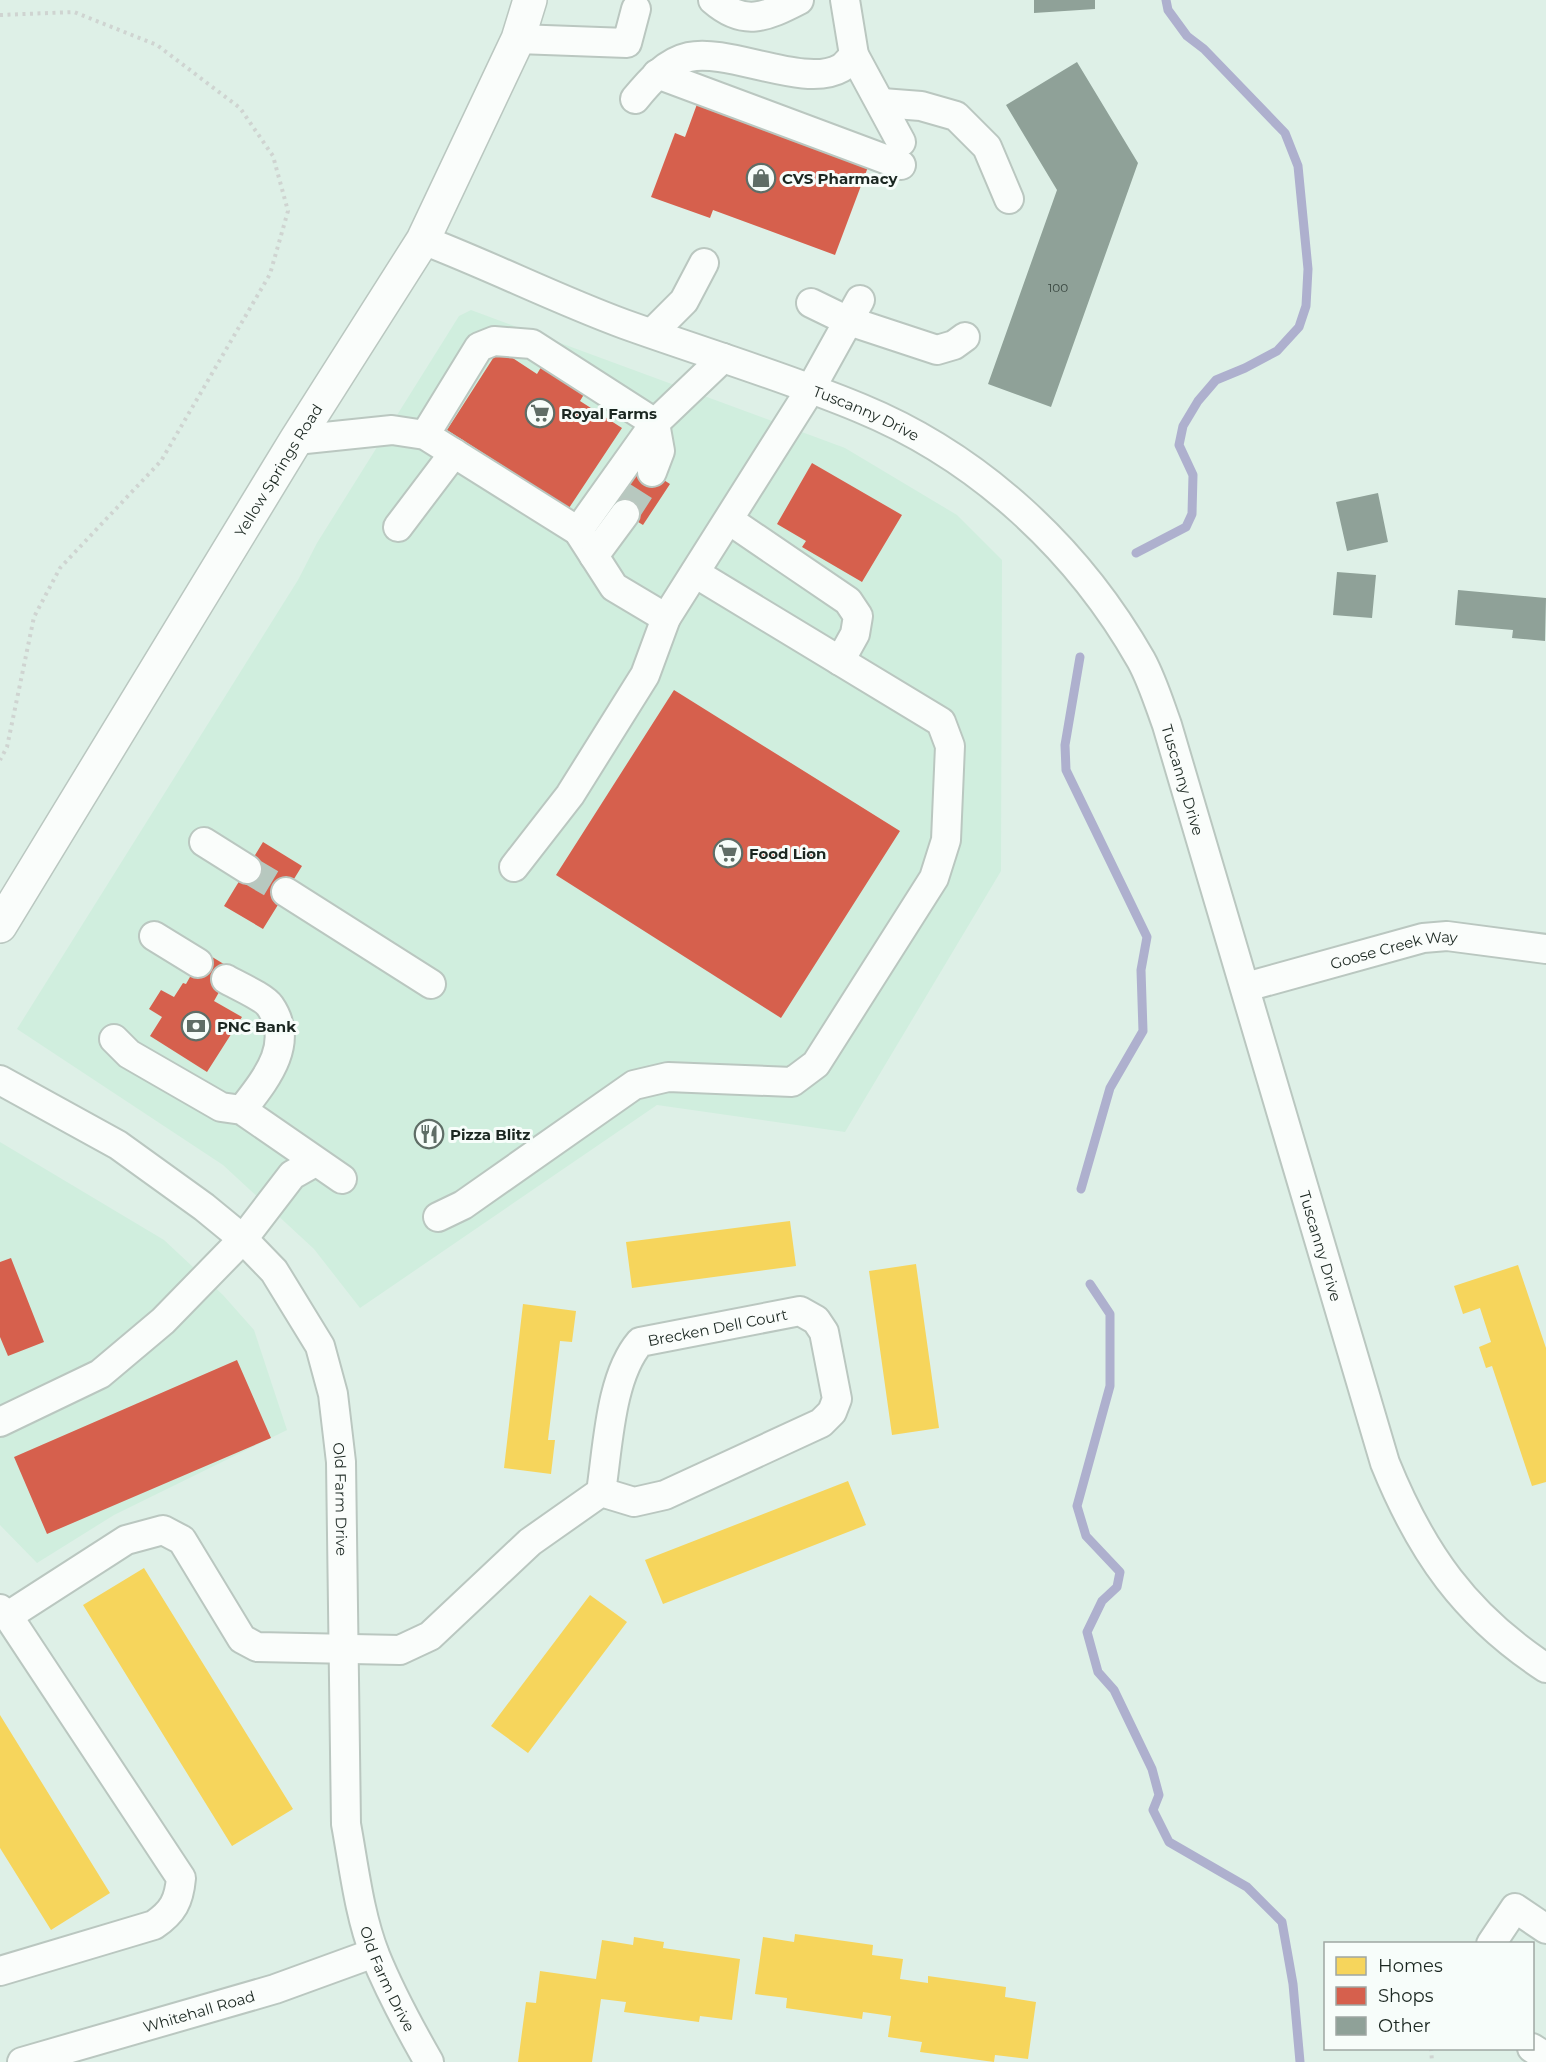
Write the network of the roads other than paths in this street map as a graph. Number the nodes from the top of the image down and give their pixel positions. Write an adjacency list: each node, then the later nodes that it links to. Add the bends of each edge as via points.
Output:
1 (530, 0): 6 (main road, Yellow Springs Road)
2 (713, 0): 3 (street, via 737,16 754,17 770,15)
3 (799, 0)
4 (845, 0): 8 (street)
5 (636, 9): 7 (street)
6 (518, 39): 7 (street); 12 (main road, Yellow Springs Road)
7 (627, 43): 9 (street)
8 (854, 55): 9 (street, via 840,69 821,73 690,56); 10 (street)
9 (646, 86): 10 (street, via 901,154)
10 (882, 103): 11 (street, via 921,106 956,116 987,147)
11 (1009, 199)
12 (423, 240): 16 (street, Tuscanny Drive); 22 (main road, Yellow Springs Road)
13 (704, 263): 16 (street, via 684,301)
14 (811, 303): 15 (street)
15 (853, 310): 17 (street, via 937,350); 19 (street)
16 (652, 333): 18 (street, Tuscanny Drive)
17 (965, 337)
18 (723, 358): 19 (street, Tuscanny Drive); 20 (street)
19 (810, 390): 26 (street); 43 (street, Tuscanny Drive, via 861,409 954,458 1030,516 1093,588 1142,663 1167,724)
20 (656, 423): 21 (street, via 531,344 494,341 479,347); 24 (street, via 660,451); 28 (street)
21 (426, 435): 22 (street, via 392,429); 23 (street)
22 (296, 440): 37 (main road, Yellow Springs Road)
23 (454, 453): 27 (street); 28 (street)
24 (652, 472)
25 (625, 514): 29 (street)
26 (729, 520): 30 (street); 32 (street, via 848,601 858,616 855,634)
27 (398, 527)
28 (578, 531): 29 (street)
29 (594, 556): 31 (street, via 614,587)
30 (695, 573): 31 (street); 32 (street)
31 (666, 618): 34 (street, via 645,675 570,795)
32 (840, 661): 49 (street, via 941,722 950,746 946,840 934,878 816,1064 792,1082 668,1077 634,1085 463,1205)
33 (204, 842): 35 (street)
34 (514, 867)
35 (247, 869)
36 (286, 892): 42 (street)
37 (0, 926)
38 (154, 936): 40 (street)
39 (1546, 949): 43 (street, Goose Creek Way, via 1447,936 1423,938)
40 (198, 963)
41 (226, 979): 46 (street, via 269,1004 281,1049)
42 (431, 984)
43 (1245, 987): 55 (street, Tuscanny Drive, via 1384,1463 1405,1514 1469,1605 1511,1645)
44 (114, 1039): 46 (street, via 129,1054 221,1107)
45 (0, 1080): 50 (street, Old Farm Drive, via 118,1145)
46 (242, 1110): 47 (street)
47 (315, 1162): 48 (street); 50 (street, via 292,1175)
48 (342, 1179)
49 (438, 1217)
50 (243, 1239): 51 (street, via 163,1321 100,1374); 54 (street, Old Farm Drive, via 274,1271 297,1305 320,1346 333,1394 341,1462)
51 (0, 1422)
52 (601, 1492): 52 (street, Brecken Dell Court, via 619,1382 629,1354 640,1342 800,1311 816,1320 824,1332 837,1399 832,1412 821,1423 665,1495 634,1502); 54 (street, via 530,1542 430,1636 400,1650)
53 (4, 1612): 54 (street, via 126,1540 163,1530 182,1540 242,1639 256,1647); 59 (street, via 181,1878 179,1898 170,1914 154,1925)
54 (342, 1651): 58 (street, Old Farm Drive, via 346,1824)
55 (1546, 1668)
56 (1546, 1929): 57 (street, via 1515,1908)
57 (1492, 1942)
58 (374, 1953): 60 (street, Whitehall Road, via 275,1989); 61 (street, Old Farm Drive)
59 (0, 1971)
60 (22, 2062)
61 (429, 2062)

